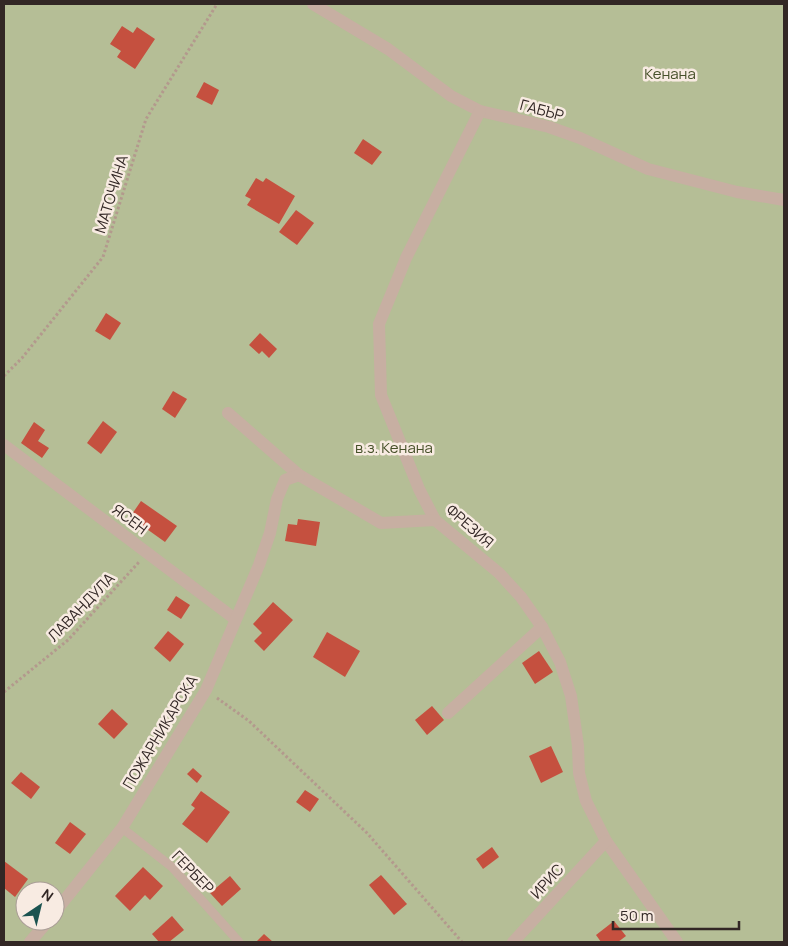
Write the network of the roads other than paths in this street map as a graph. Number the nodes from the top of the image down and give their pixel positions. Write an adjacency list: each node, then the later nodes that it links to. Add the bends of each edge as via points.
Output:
1 (313, 4): 2 (street, ГАБЪР, via 388,49 451,96)
2 (480, 111): 3 (street, ГАБЪР, via 549,127 648,169 737,192); 7 (street, ФРЕЗИЯ, via 406,258 379,324 381,395)
3 (784, 200)
4 (228, 413): 6 (street)
5 (4, 445): 8 (street, ЯСЕН)
6 (299, 475): 7 (street, via 381,523); 8 (street, ПОЖАРНИКАРСКА, via 285,480 259,565)
7 (435, 520): 9 (street, ФРЕЗИЯ, via 499,573)
8 (235, 619): 11 (street, ПОЖАРНИКАРСКА, via 206,690)
9 (542, 627): 10 (street); 12 (street, ФРЕЗИЯ, via 560,662 572,696 579,773 586,801)
10 (448, 713)
11 (122, 828): 13 (street, ПОЖАРНИКАРСКА); 16 (lane, ГЕРБЕР, via 172,867)
12 (606, 842): 17 (street, ИРИС); 18 (street, ФРЕЗИЯ)
13 (65, 899)
14 (39, 931): 15 (street)
15 (30, 942)
16 (240, 942)
17 (513, 942)
18 (678, 942)

